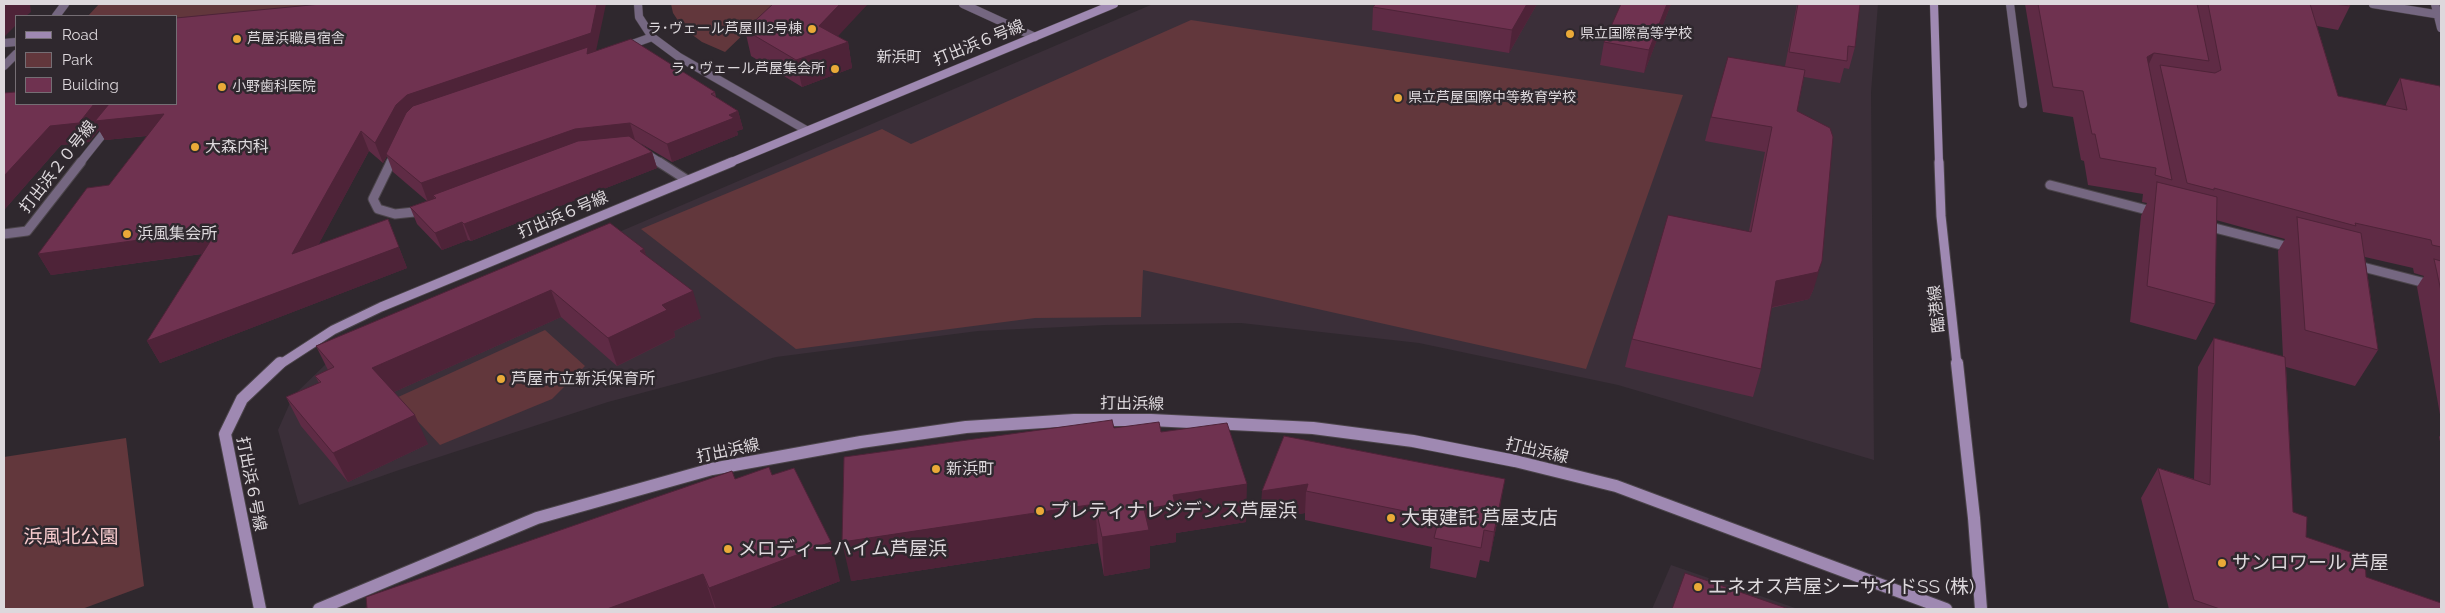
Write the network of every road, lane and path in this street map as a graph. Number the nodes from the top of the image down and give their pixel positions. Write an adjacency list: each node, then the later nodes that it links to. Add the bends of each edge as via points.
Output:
1 (65, 4): 10 (street)
2 (638, 4): 13 (street, via 638,18)
3 (963, 4): 12 (street)
4 (1114, 4): 12 (street, 打出浜６号線)
5 (1934, 4): 34 (street, 臨港線, via 1942,216)
6 (2010, 4): 17 (street)
7 (2373, 4): 9 (street)
8 (2435, 4): 9 (street)
9 (2439, 14): 11 (street)
10 (57, 15)
11 (2441, 28)
12 (1035, 36): 19 (street, 打出浜６号線)
13 (652, 37): 14 (street); 19 (street, via 679,57)
14 (615, 50)
15 (15, 55): 16 (street)
16 (4, 66)
17 (2023, 104)
18 (126, 105): 27 (street, 打出浜２０号線, via 27,231)
19 (806, 130): 22 (street, 打出浜６号線)
20 (399, 145): 24 (street, via 372,199 378,209 395,214)
21 (635, 146): 22 (street)
22 (687, 180): 31 (street, 打出浜６号線, via 333,330 285,359 242,399 225,434)
23 (2050, 185): 25 (street)
24 (432, 208)
25 (2168, 216)
26 (2196, 223): 28 (street)
27 (4, 234)
28 (2300, 250)
29 (2347, 263): 30 (street)
30 (2441, 287)
31 (260, 609)
32 (319, 609): 33 (street, 打出浜線, via 537,518 712,469 966,427 1074,420 1151,420 1314,428 1413,441 1515,461 1616,486)
33 (1946, 609)
34 (1981, 609)

